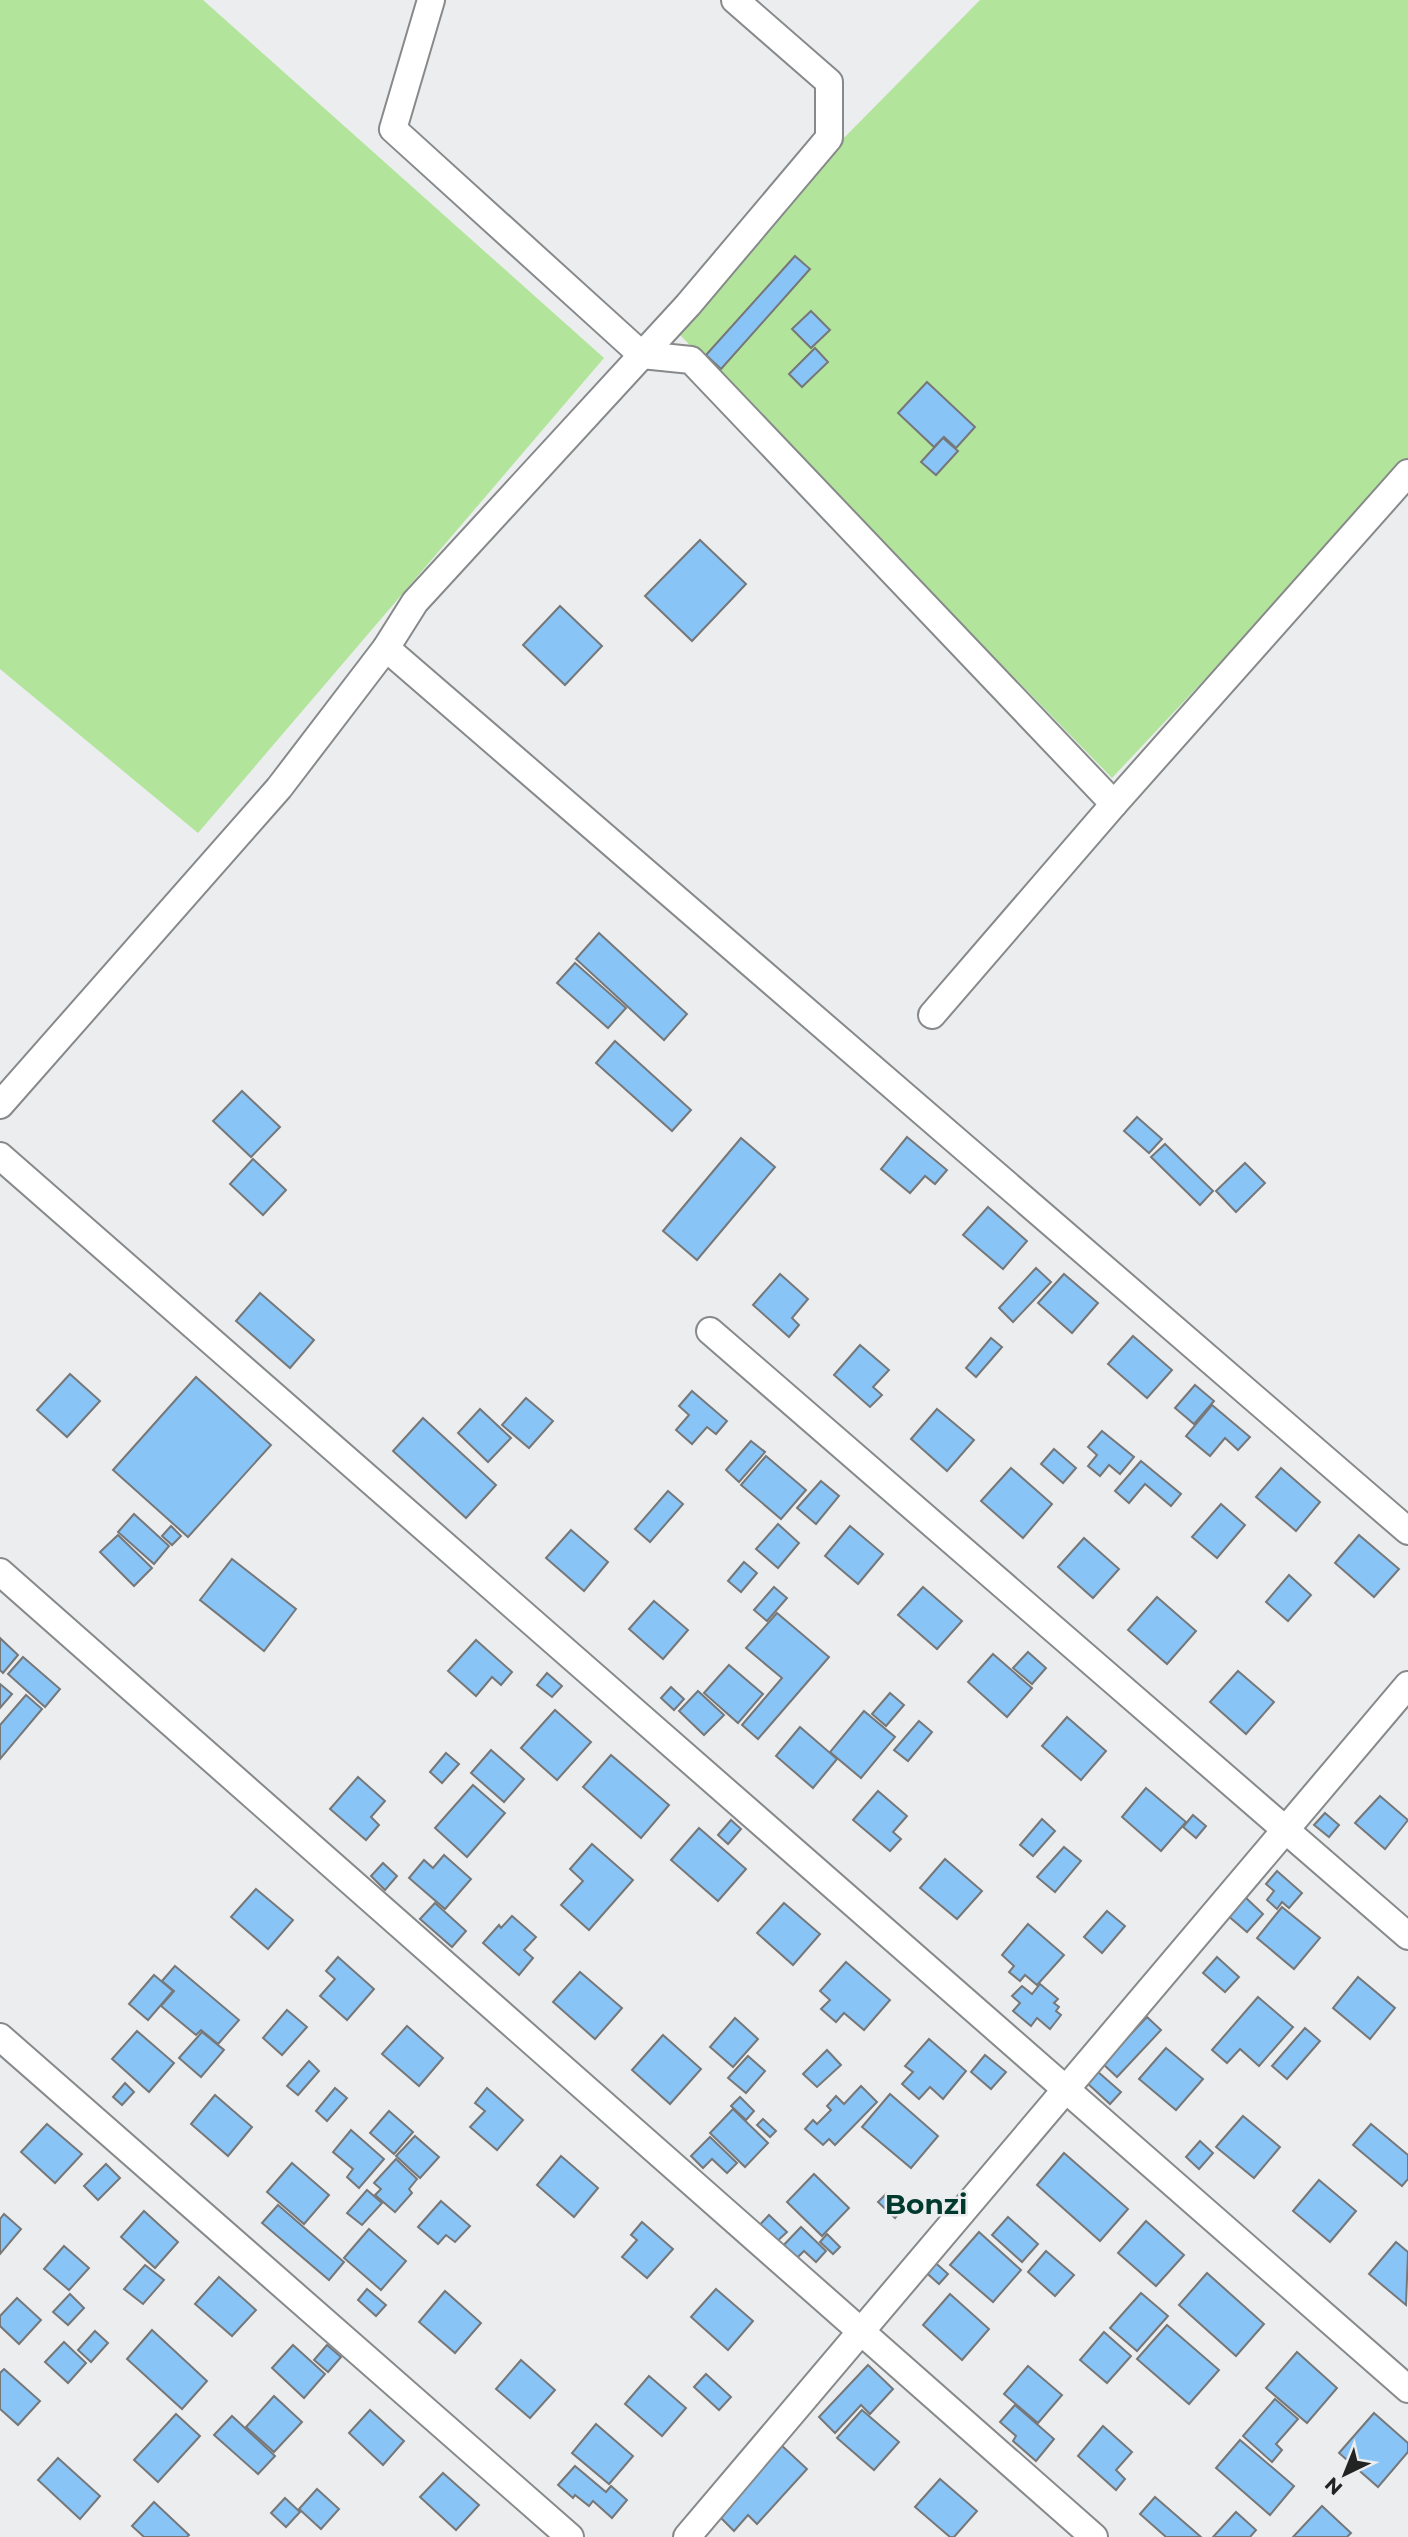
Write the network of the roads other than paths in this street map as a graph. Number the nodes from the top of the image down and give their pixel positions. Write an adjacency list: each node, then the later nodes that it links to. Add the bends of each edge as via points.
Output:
1 (430, 0): 3 (street, via 393,129)
2 (735, 0): 3 (street, via 830,82 829,138)
3 (642, 355): 5 (street, via 415,602); 6 (street, via 691,360)
4 (1408, 473): 6 (street)
5 (386, 648): 8 (street, via 279,788); 11 (street)
6 (1114, 804): 7 (street)
7 (932, 1015)
8 (0, 1105)
9 (0, 1156): 17 (street)
10 (710, 1331): 14 (street)
11 (1408, 1531)
12 (0, 1572): 18 (street)
13 (1408, 1685): 14 (street)
14 (1286, 1829): 15 (street); 17 (street)
15 (1408, 1936)
16 (0, 2037): 20 (street)
17 (1066, 2089): 18 (street); 19 (street)
18 (861, 2331): 21 (street); 22 (street)
19 (1408, 2389)
20 (570, 2537)
21 (687, 2537)
22 (1094, 2537)

